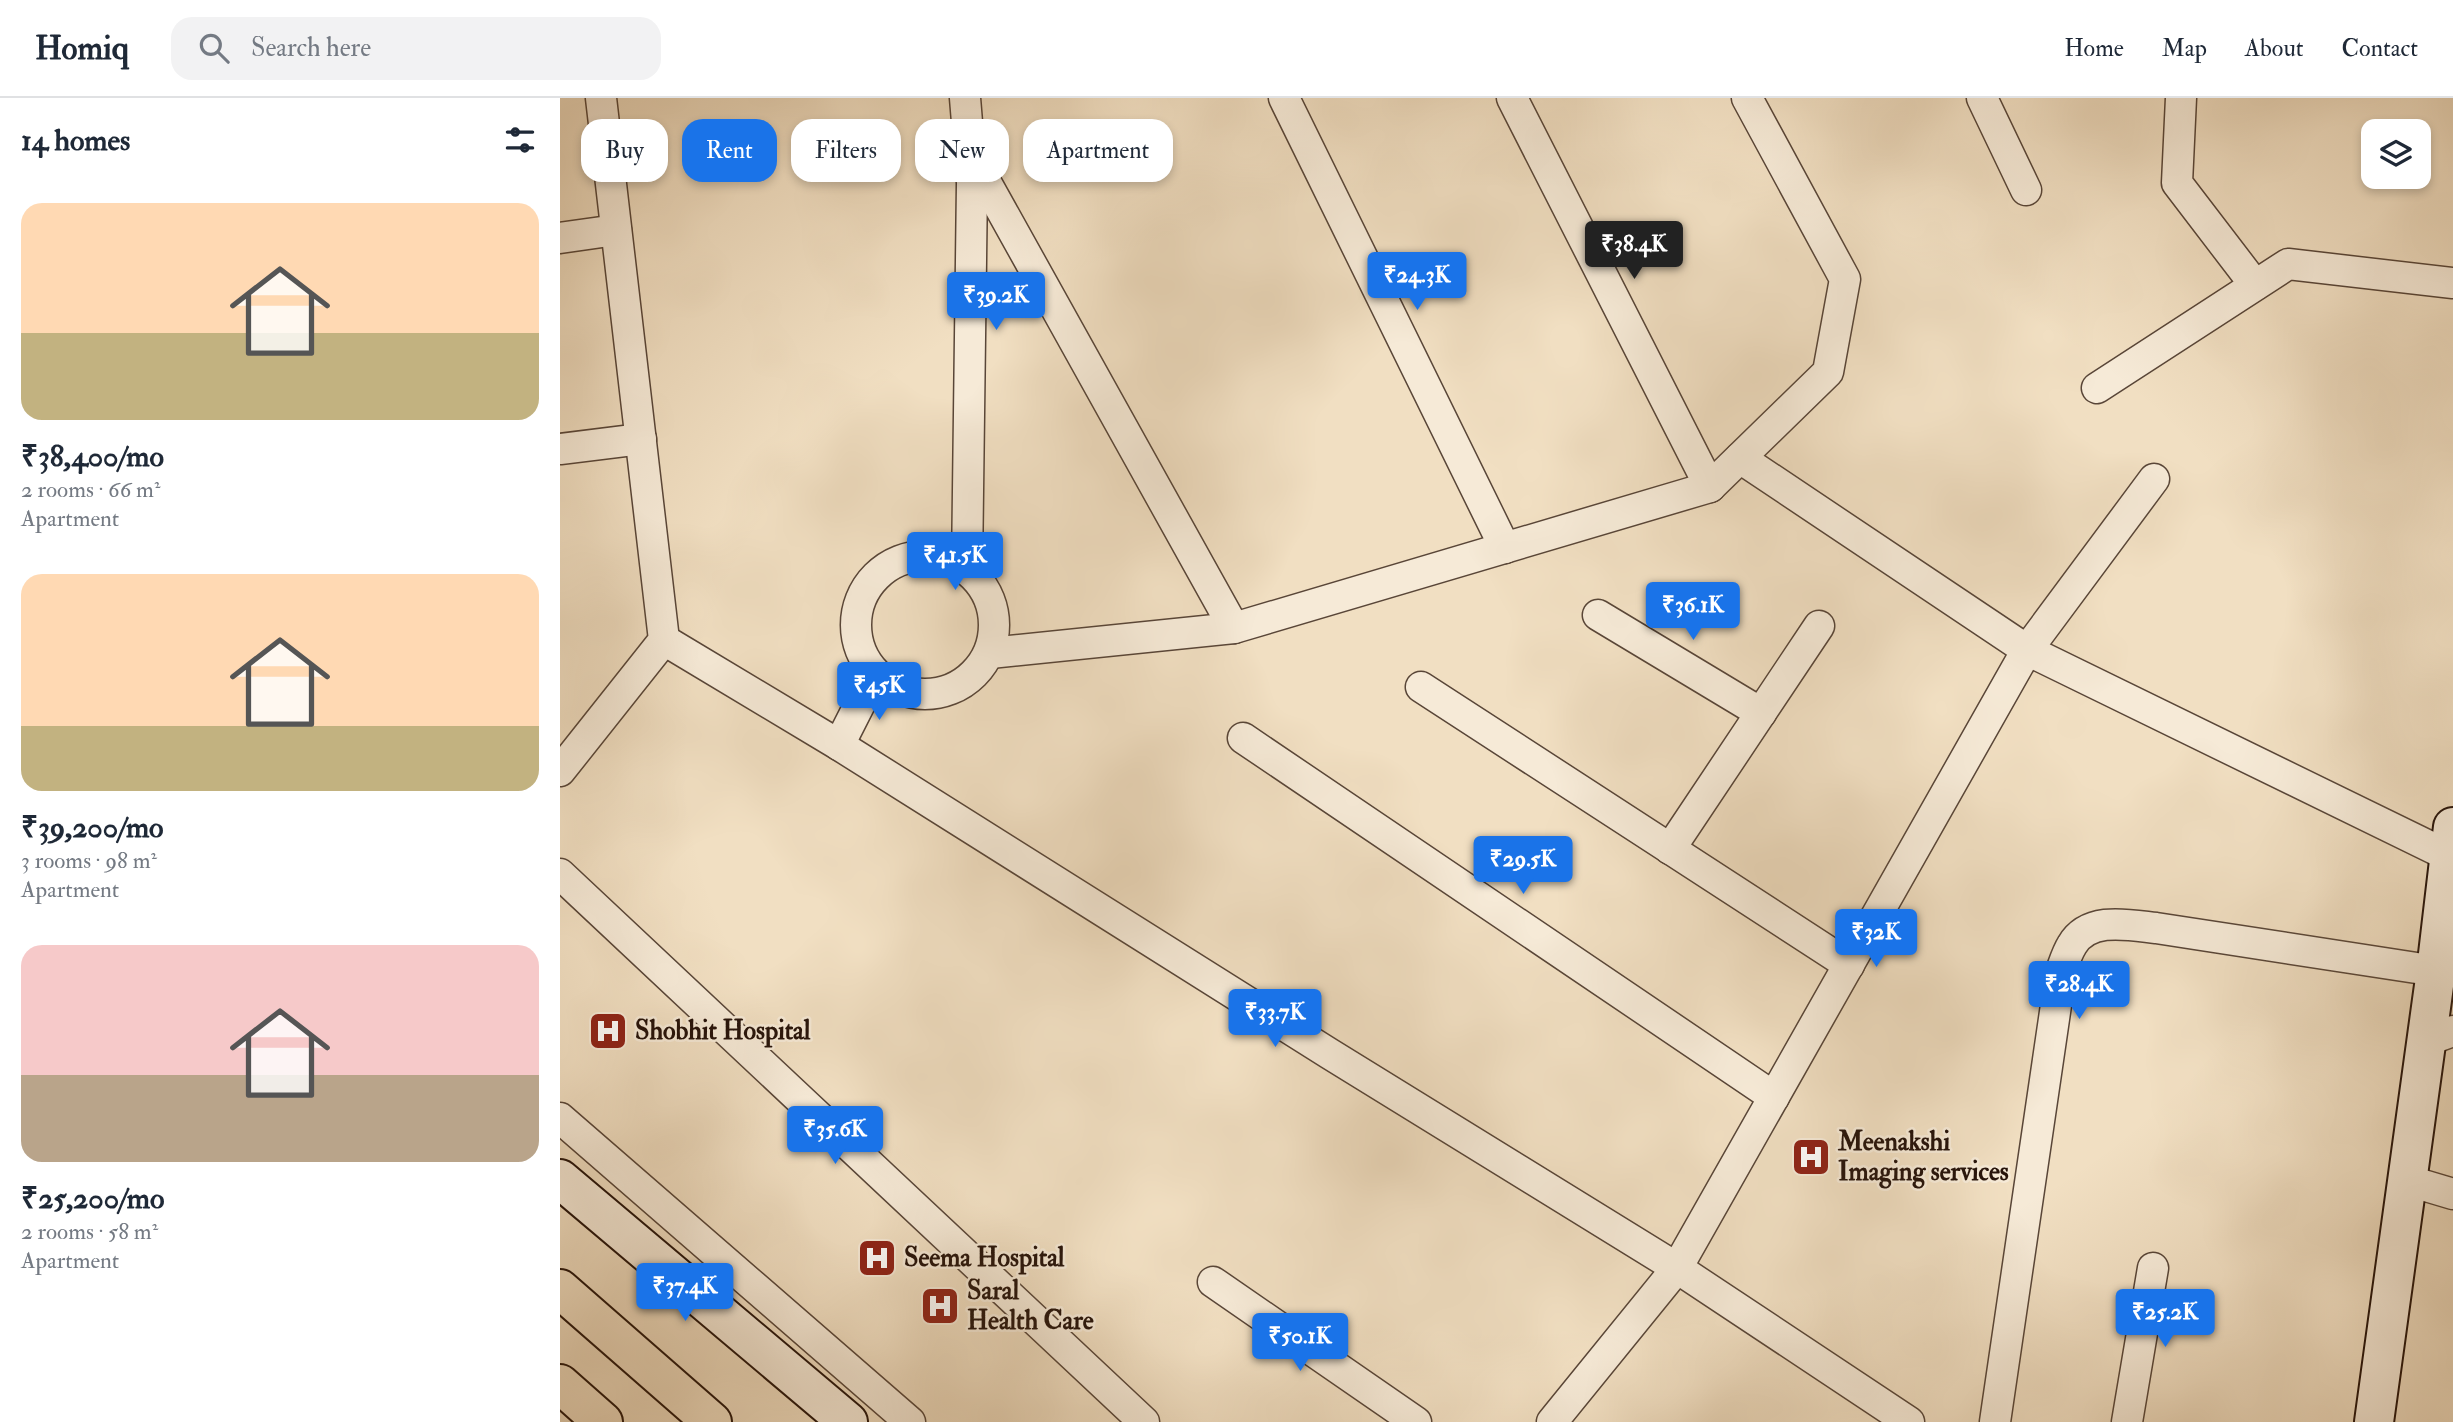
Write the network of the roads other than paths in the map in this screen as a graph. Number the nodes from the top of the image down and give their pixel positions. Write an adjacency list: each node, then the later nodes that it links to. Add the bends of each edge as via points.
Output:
1 (601, 98): 12 (street)
2 (965, 98): 8 (street)
3 (1284, 98): 22 (street)
4 (1512, 98): 21 (street)
5 (1747, 98): 19 (street, via 1846,279 1828,372)
6 (1982, 98): 11 (street)
7 (2180, 99): 15 (street, via 2176,183)
8 (967, 119)
9 (972, 182): 23 (street)
10 (987, 182): 26 (street)
11 (2026, 190)
12 (616, 230): 13 (street); 17 (street)
13 (560, 237)
14 (2453, 283): 15 (street, via 2288,264)
15 (2255, 285): 16 (street)
16 (2097, 388)
17 (641, 439): 18 (street); 27 (street)
18 (560, 449)
19 (1740, 458): 21 (street); 28 (street)
20 (2154, 479): 28 (street)
21 (1710, 487): 22 (street)
22 (1505, 548): 26 (street)
23 (968, 569): 29 (street, via 985,587 996,617); 30 (street, via 947,558 912,556 881,570 858,602 855,639)
24 (1598, 615): 32 (street)
25 (1819, 626): 32 (street)
26 (1234, 628): 29 (street)
27 (664, 640): 34 (street); 35 (street)
28 (2027, 650): 36 (street); 39 (street)
29 (990, 653): 30 (street, via 965,684 931,696 886,685)
30 (874, 676): 34 (street)
31 (1421, 687): 37 (street)
32 (1761, 713): 37 (street)
33 (1243, 738): 42 (street)
34 (839, 745): 47 (street)
35 (565, 757)
36 (2451, 841): 40 (street)
37 (1670, 849): 39 (street)
38 (560, 874): 56 (street)
39 (1849, 965): 42 (street)
40 (2437, 971): 41 (street); 60 (street, via 2116,924 2092,927 2073,942 2061,971)
41 (2440, 1036): 45 (street)
42 (1774, 1097): 47 (street)
43 (560, 1118): 55 (street)
44 (560, 1179): 54 (street)
45 (2406, 1180): 46 (street); 62 (street)
46 (2453, 1195)
47 (1677, 1268): 58 (street); 59 (street)
48 (2153, 1268): 61 (street)
49 (1213, 1282): 57 (street)
50 (560, 1289): 53 (highway)
51 (560, 1384): 52 (highway)
52 (603, 1422)
53 (712, 1422)
54 (848, 1422)
55 (910, 1422)
56 (1144, 1422)
57 (1416, 1422)
58 (1552, 1422)
59 (1909, 1422)
60 (1995, 1422)
61 (2127, 1422)
62 (2374, 1422)

